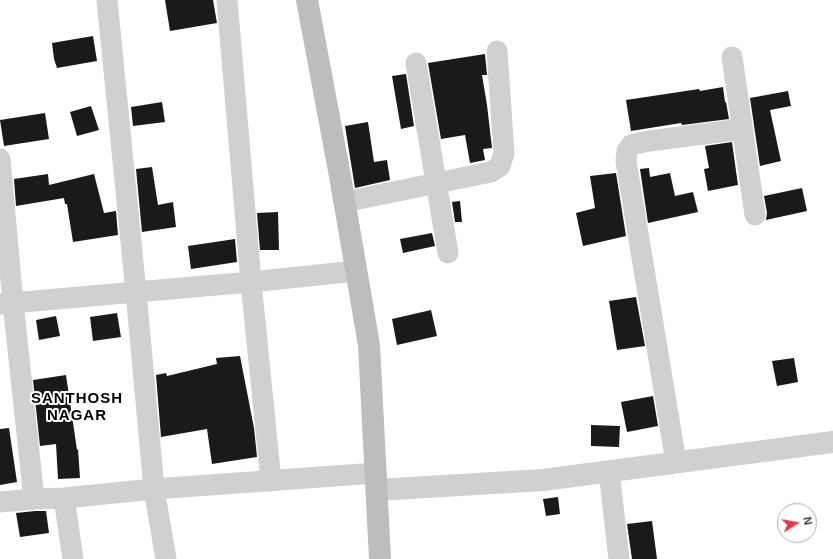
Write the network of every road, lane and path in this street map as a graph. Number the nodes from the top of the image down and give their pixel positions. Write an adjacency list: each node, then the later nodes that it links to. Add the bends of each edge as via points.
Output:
1 (107, 0): 15 (street)
2 (228, 0): 14 (street)
3 (307, 0): 10 (main road)
4 (497, 51): 9 (street, via 504,153 500,166 491,172)
5 (732, 57): 7 (street)
6 (416, 63): 9 (street)
7 (742, 129): 11 (street); 18 (street, via 649,141 631,145 627,150 626,161)
8 (0, 159): 16 (street)
9 (436, 183): 10 (street); 12 (street)
10 (344, 202): 13 (main road)
11 (755, 215)
12 (448, 253)
13 (356, 271): 14 (street); 21 (main road, via 369,345)
14 (251, 282): 15 (street); 20 (street)
15 (136, 292): 16 (street); 22 (street)
16 (7, 304): 24 (street)
17 (833, 442): 18 (street)
18 (676, 462): 19 (street)
19 (608, 471): 21 (street, via 543,480); 29 (street)
20 (271, 481): 21 (street); 22 (street)
21 (376, 482): 28 (main road)
22 (154, 489): 23 (street); 27 (street)
23 (64, 498): 24 (street); 26 (street)
24 (34, 499): 25 (street)
25 (0, 502)
26 (73, 559)
27 (166, 559)
28 (380, 559)
29 (619, 559)

